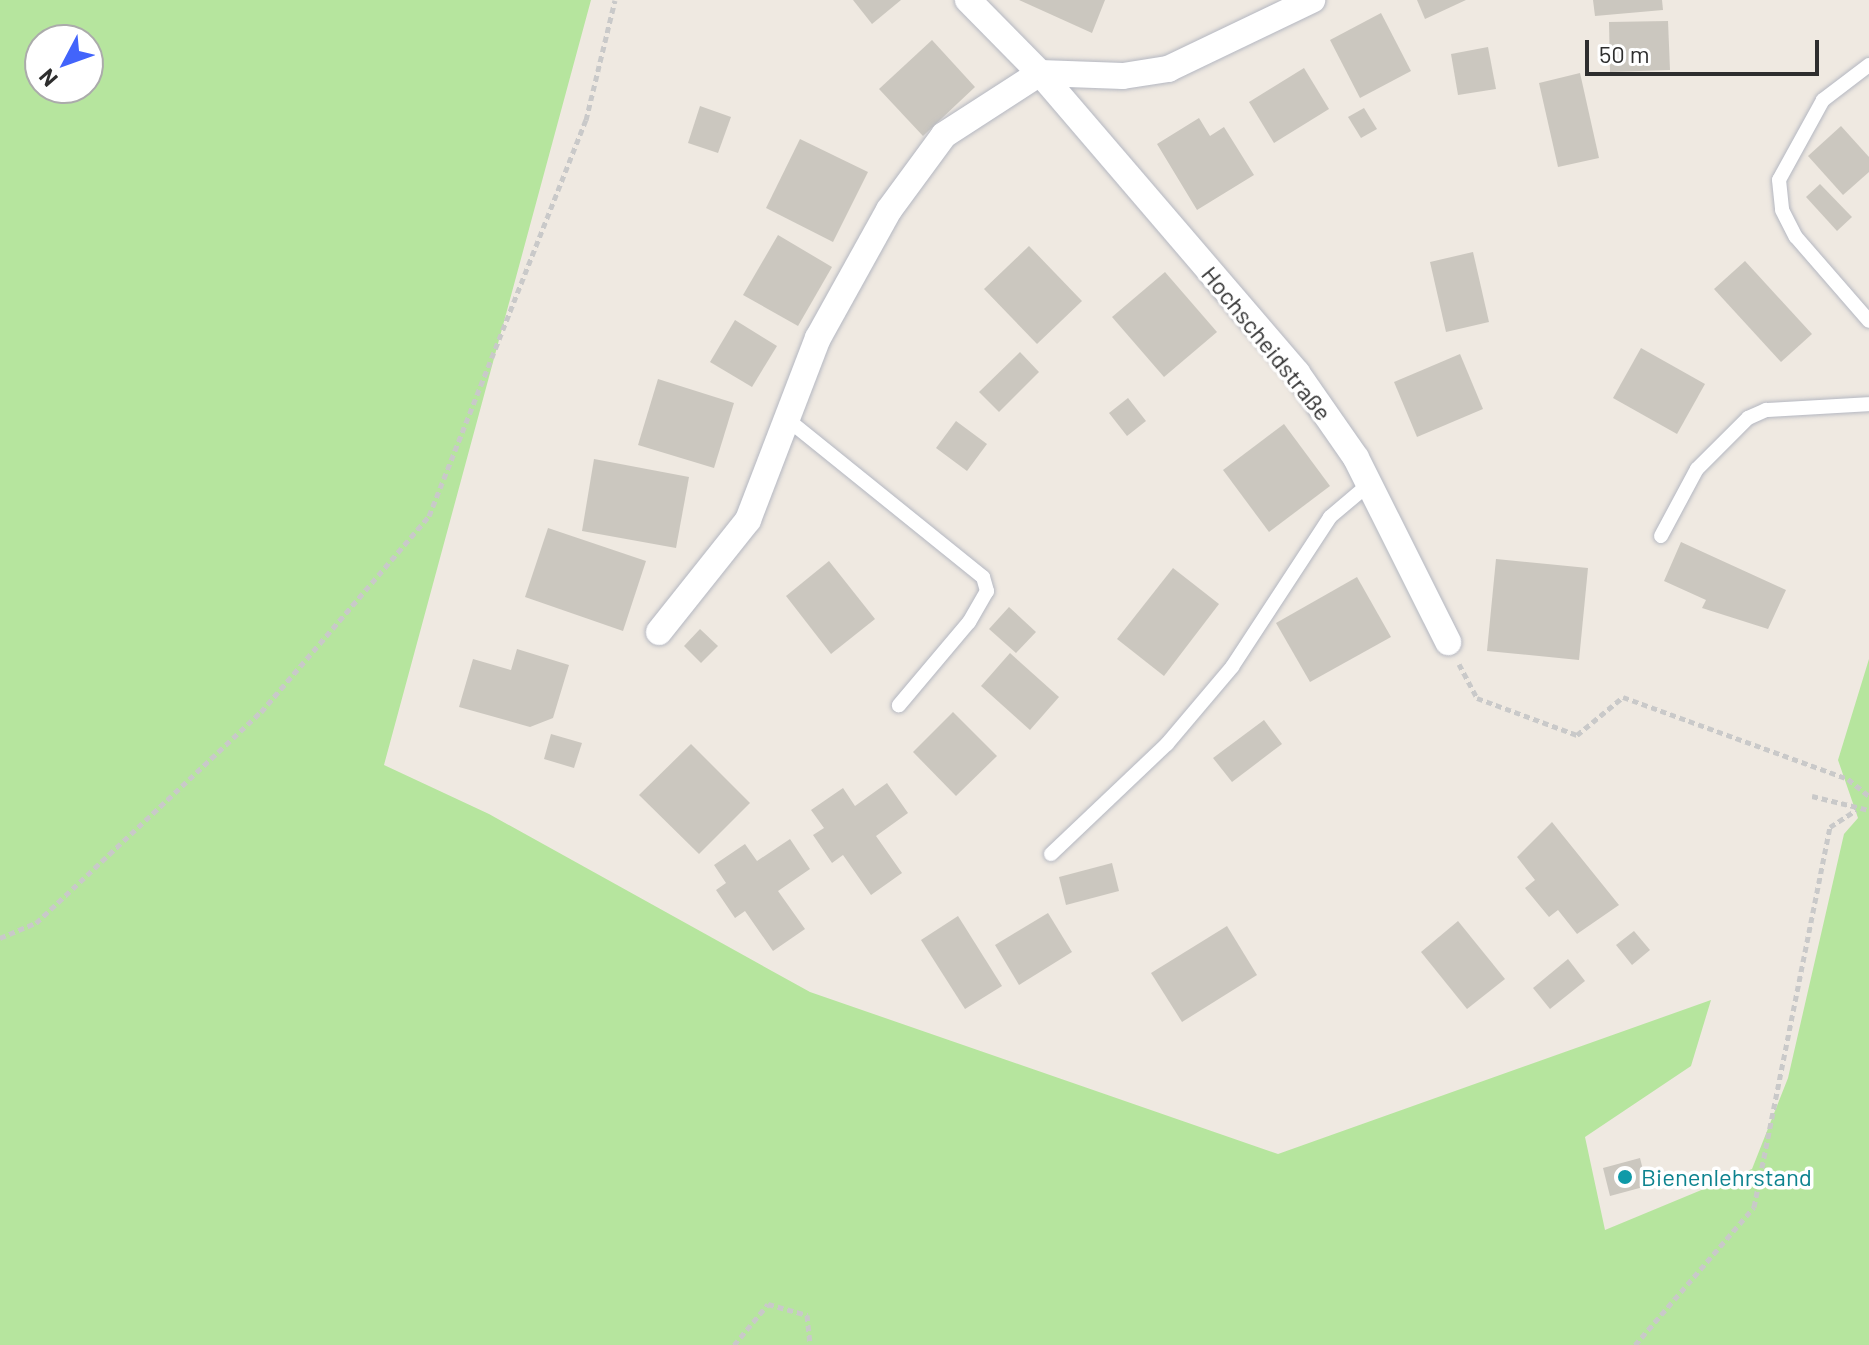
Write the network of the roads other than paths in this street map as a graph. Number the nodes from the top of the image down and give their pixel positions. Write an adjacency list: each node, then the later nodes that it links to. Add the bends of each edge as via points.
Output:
1 (968, 0): 4 (street, Hochscheidstraße)
2 (1312, 0): 4 (street, via 1168,69 1123,76)
3 (1869, 65): 5 (lane, via 1823,100 1779,180 1782,210 1796,237)
4 (1040, 73): 7 (street, via 944,135 898,198 818,338); 8 (street, Hochscheidstraße, via 1297,373)
5 (1869, 321)
6 (1869, 404): 9 (lane, via 1766,410 1748,418 1697,469)
7 (787, 419): 10 (street, via 748,520); 12 (lane, via 983,577 987,591 969,622)
8 (1369, 484): 11 (street, Hochscheidstraße); 13 (lane, via 1330,517 1232,667 1167,744)
9 (1661, 536)
10 (659, 632)
11 (1448, 642)
12 (899, 705)
13 (1051, 854)

